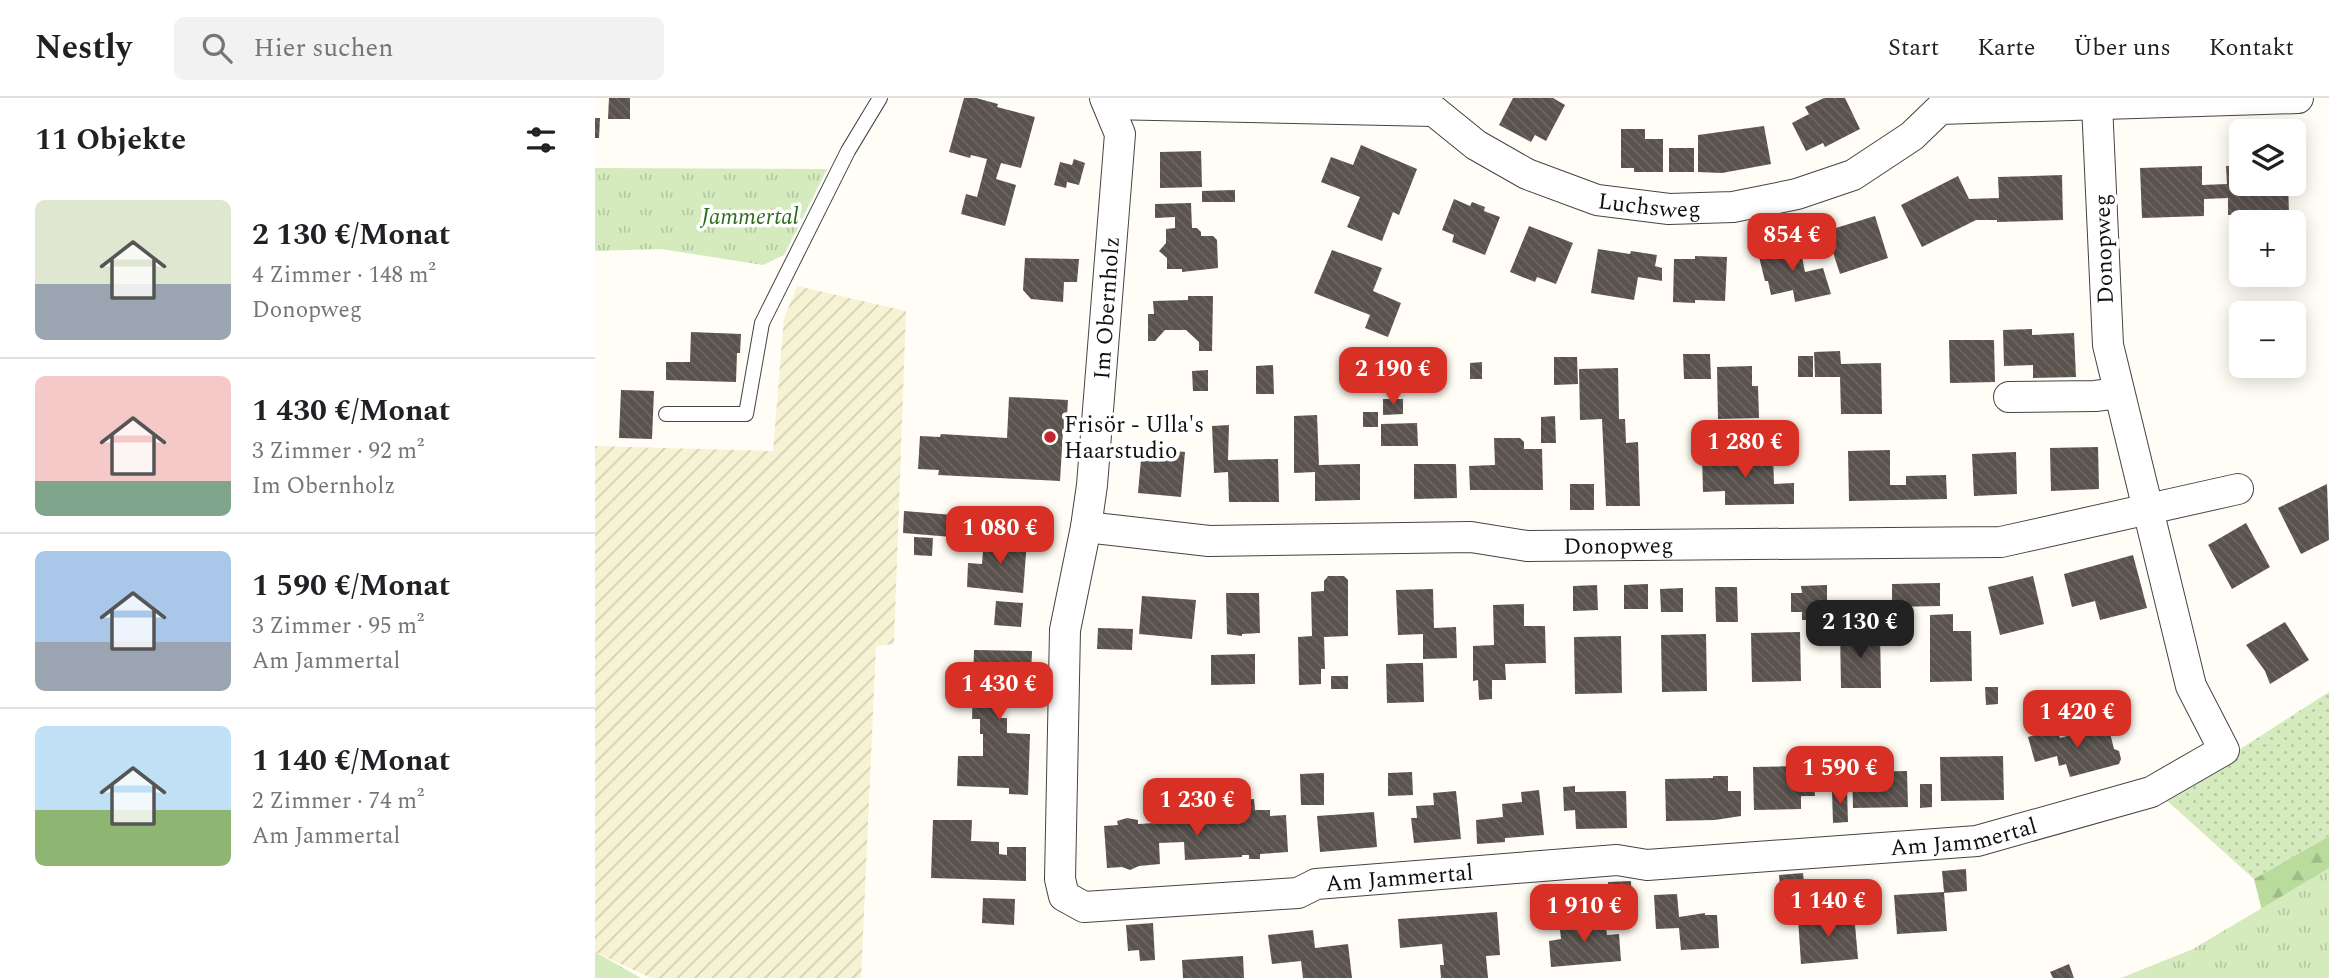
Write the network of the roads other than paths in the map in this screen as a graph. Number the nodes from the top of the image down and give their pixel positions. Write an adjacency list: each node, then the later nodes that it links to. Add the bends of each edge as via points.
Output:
1 (880, 98): 9 (lane, via 848,151 762,323 746,414)
2 (2298, 98): 6 (street, Luchsweg)
3 (1107, 101): 5 (street); 12 (street, Im Obernholz, via 1120,134)
4 (1938, 103): 5 (street, Luchsweg, via 1912,135 1853,175 1797,194 1733,207 1669,209 1597,200 1527,173 1476,145); 6 (street, Luchsweg)
5 (1438, 104)
6 (2097, 104): 7 (street, Donopweg, via 2108,345)
7 (2119, 393): 8 (street); 11 (street, Donopweg)
8 (2009, 397)
9 (666, 414)
10 (2238, 489): 11 (street, Donopweg)
11 (2147, 509): 12 (street, Donopweg, via 2001,542 1527,546 1471,537 1209,541); 13 (street, Donopweg, via 2191,686)
12 (1086, 527): 14 (street, Im Obernholz, via 1065,630 1060,879)
13 (2224, 750): 14 (street, Am Jammertal, via 2151,792 1977,841 1647,865 1617,860 1315,884 1298,893 1084,907)
14 (1064, 896)

